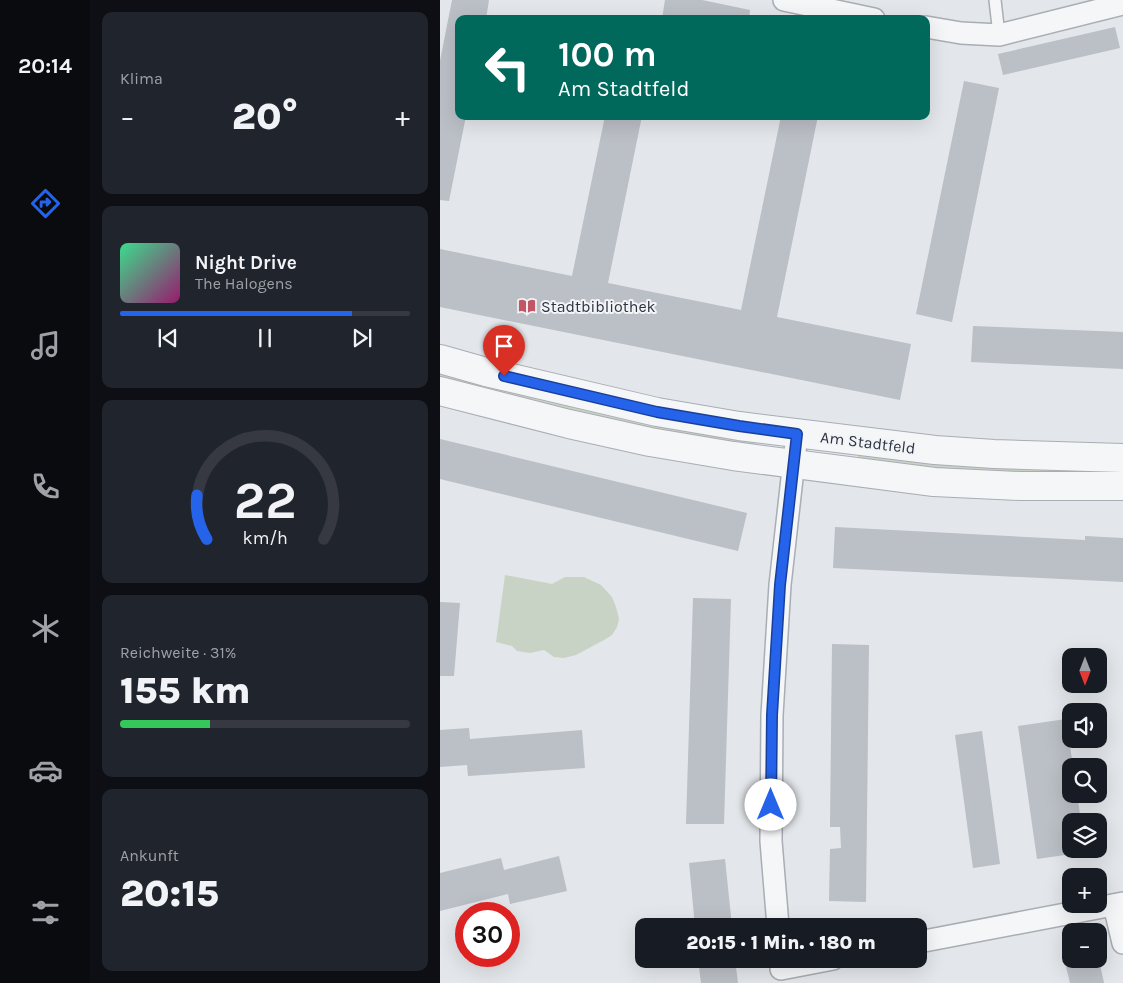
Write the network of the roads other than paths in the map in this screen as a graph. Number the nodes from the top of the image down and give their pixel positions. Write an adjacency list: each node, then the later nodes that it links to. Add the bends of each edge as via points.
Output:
1 (784, 0): 4 (street)
2 (995, 0): 6 (lane)
3 (1123, 4): 6 (street)
4 (855, 15)
5 (930, 28): 6 (street)
6 (999, 35)
7 (440, 359): 9 (street, Am Stadtfeld, via 657,412)
8 (440, 391): 11 (street, Am Stadtfeld, via 650,442)
9 (797, 434): 10 (street, Am Stadtfeld, via 935,450); 11 (street)
10 (1123, 458)
11 (793, 464): 12 (street, Am Stadtfeld, via 934,482); 14 (street, via 780,585 772,715 771,841)
12 (1123, 486)
13 (1118, 904): 15 (street); 16 (street)
14 (777, 918)
15 (927, 940)
16 (1123, 943)

